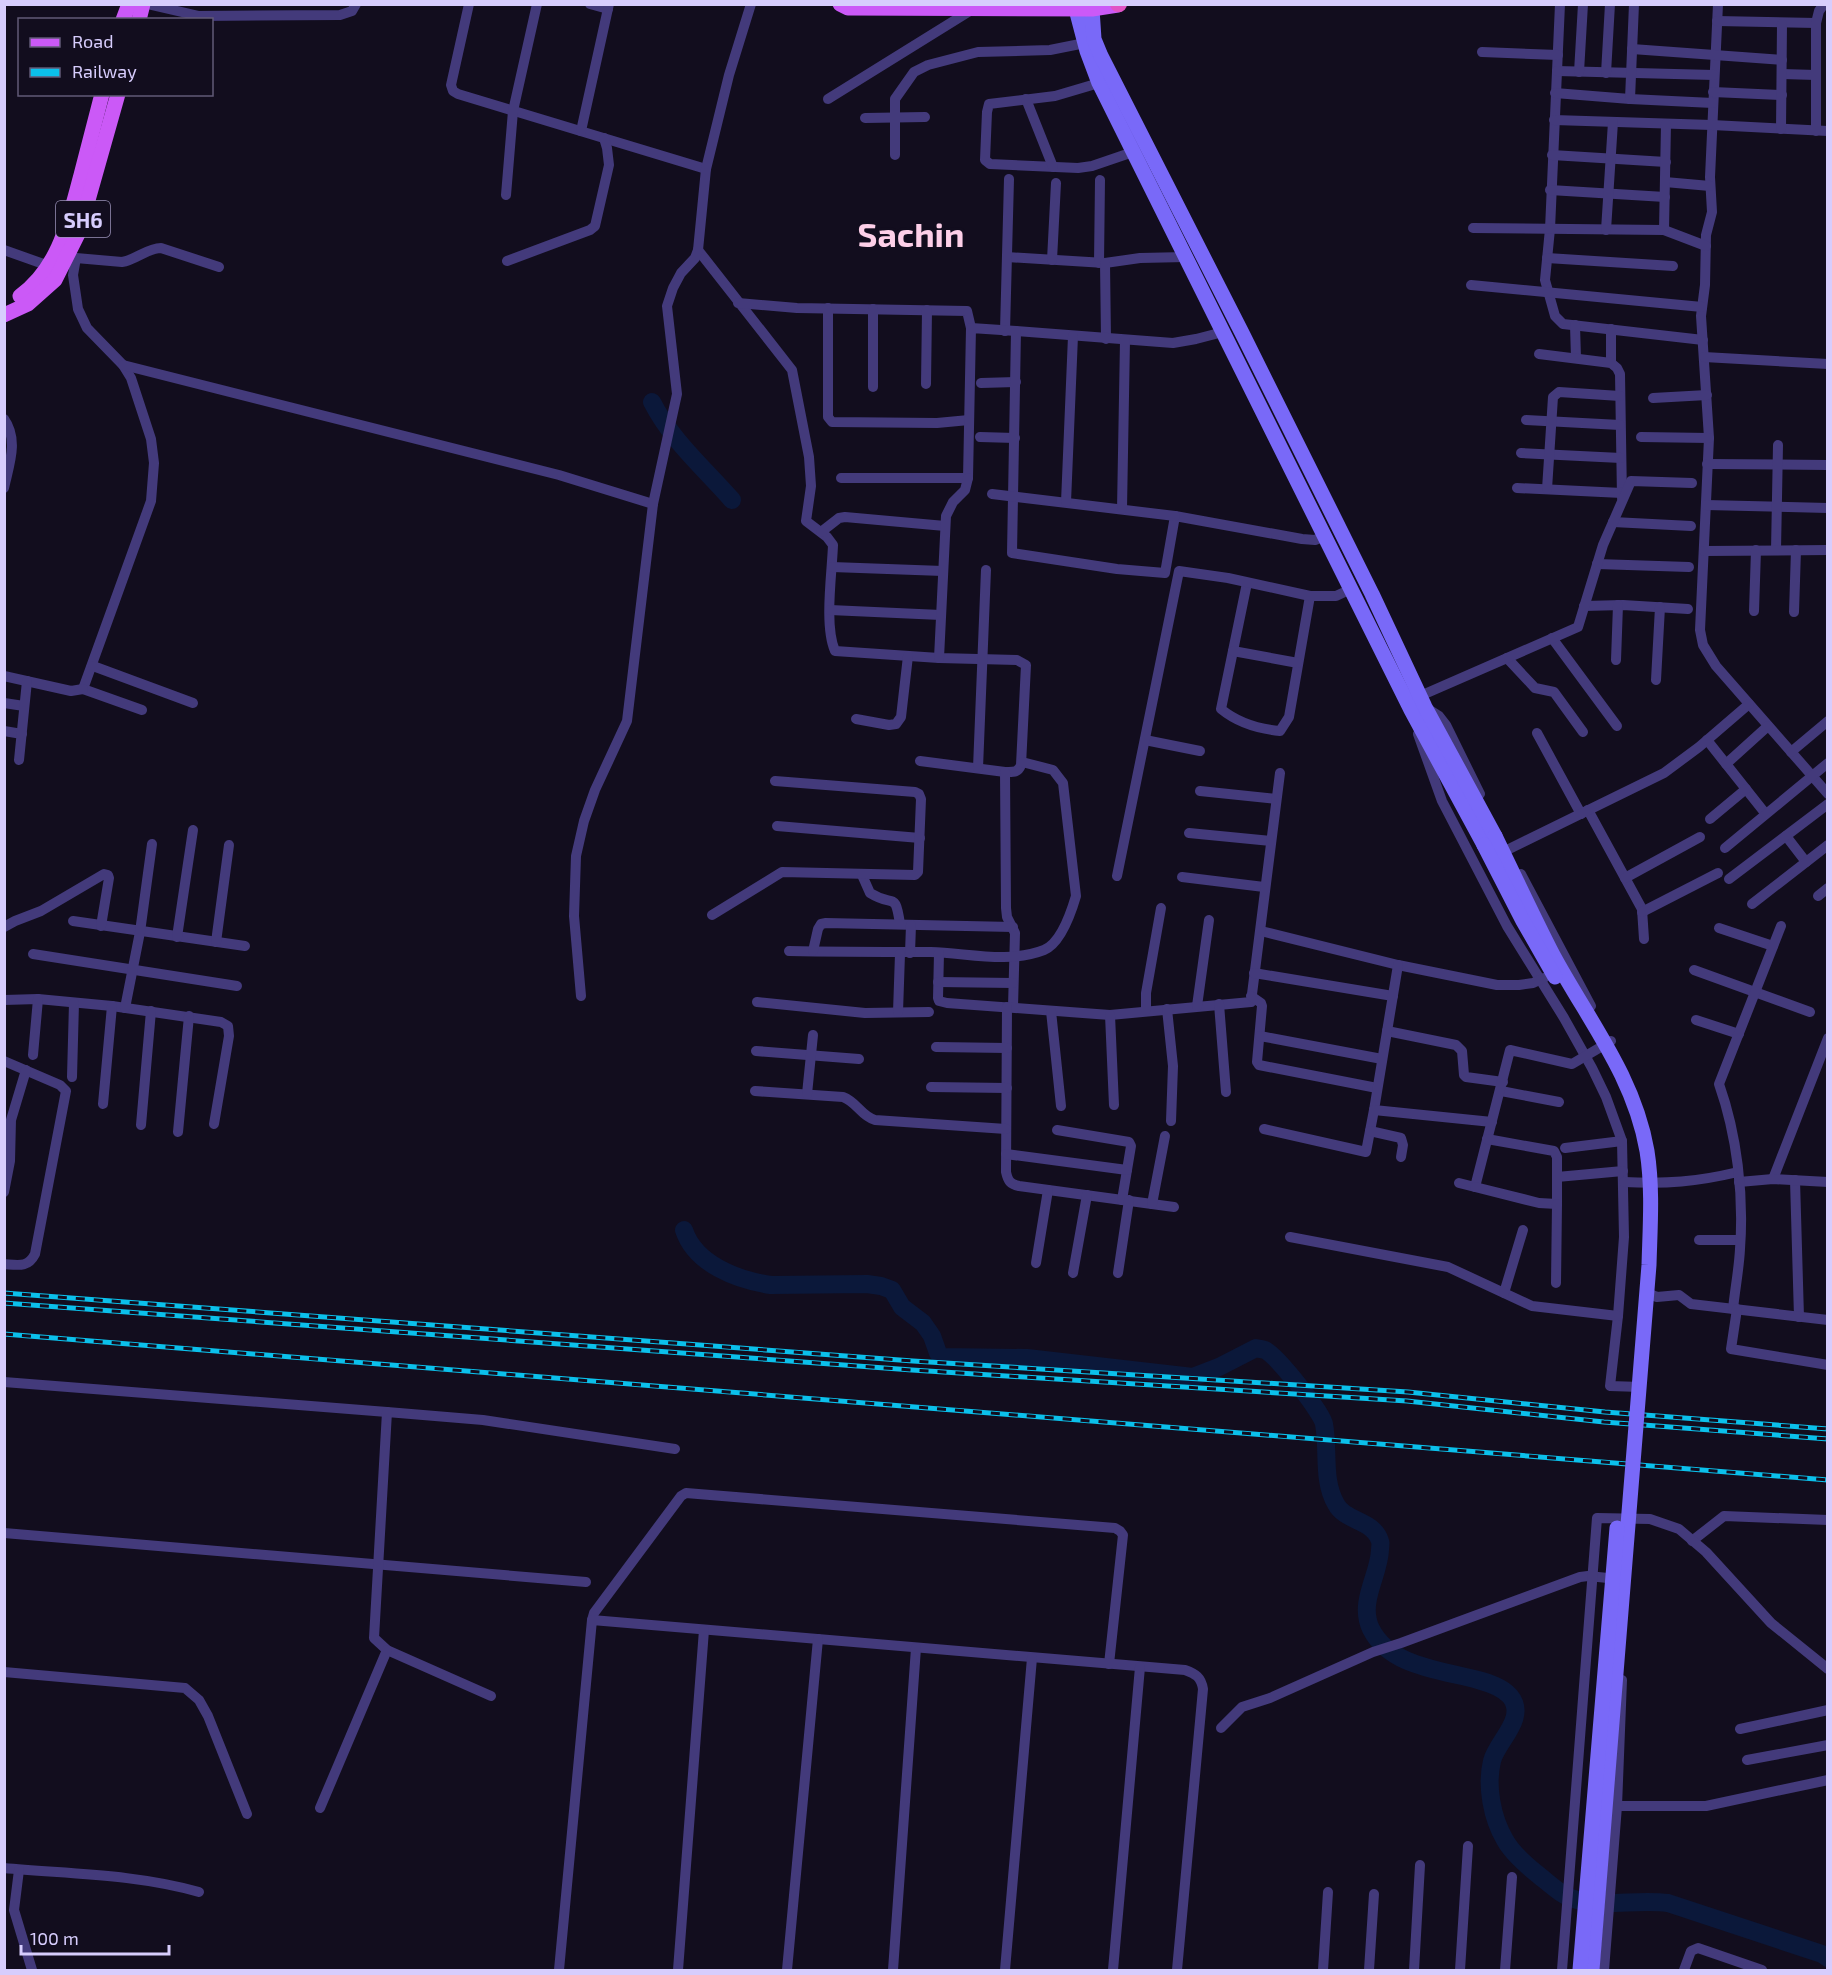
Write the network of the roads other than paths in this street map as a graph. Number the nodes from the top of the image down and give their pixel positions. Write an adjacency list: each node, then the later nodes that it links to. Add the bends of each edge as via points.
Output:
1 (145, 4): 2 (street, via 199,16 340,15 352,11)
2 (356, 4)
3 (470, 4): 47 (street, via 453,91)
4 (537, 4): 47 (street)
5 (590, 4): 15 (street)
6 (752, 4): 66 (street, via 729,75)
7 (840, 4): 16 (main road, via 848,8)
8 (1560, 4): 26 (street)
9 (1583, 4): 30 (street)
10 (1610, 4): 31 (street)
11 (1634, 4): 22 (street)
12 (1718, 4): 18 (street)
13 (1824, 4): 19 (street)
14 (1118, 5): 17 (main road)
15 (608, 7): 56 (street)
16 (975, 8): 17 (main road); 42 (street)
17 (1084, 9): 21 (main road); 103 (main road, via 1101,56)
18 (1717, 21): 20 (street); 27 (street)
19 (1816, 23): 20 (street); 24 (street)
20 (1782, 24): 28 (street)
21 (1085, 43): 36 (main road); 50 (street, via 1050,50 978,52 928,65 914,72 895,99)
22 (1632, 49): 27 (street); 32 (street)
23 (1482, 52): 26 (street)
24 (1816, 52): 25 (street); 35 (street)
25 (1827, 52)
26 (1558, 55): 29 (street)
27 (1716, 55): 28 (street); 34 (street)
28 (1782, 60): 33 (street)
29 (1557, 71): 30 (street); 37 (street)
30 (1579, 72): 31 (street)
31 (1606, 73): 32 (street)
32 (1631, 73): 34 (street); 44 (street)
33 (1782, 74): 35 (street); 38 (street)
34 (1714, 75): 41 (street)
35 (1816, 75): 45 (street)
36 (1099, 83): 43 (street, via 1055,96); 60 (main road)
37 (1555, 93): 44 (street); 51 (street)
38 (1782, 95): 41 (street); 55 (street)
39 (101, 96): 83 (main road, SH6, via 68,222)
40 (117, 96): 83 (main road, SH6, via 79,232)
41 (1713, 97): 44 (street); 54 (street)
42 (828, 99)
43 (1026, 99): 65 (street); 65 (street, via 990,104 985,160 990,164)
44 (1630, 99)
45 (1816, 107): 46 (street); 57 (street)
46 (1827, 107)
47 (513, 111): 56 (street); 74 (street)
48 (925, 117): 50 (street)
49 (865, 118): 50 (street)
50 (894, 118): 61 (street)
51 (1554, 120): 52 (street); 62 (street)
52 (1612, 122): 53 (street); 63 (street)
53 (1666, 124): 54 (street); 64 (street)
54 (1712, 125): 55 (street); 71 (street)
55 (1781, 129): 57 (street)
56 (581, 131): 59 (street)
57 (1816, 131): 58 (street)
58 (1827, 131)
59 (604, 138): 66 (street); 88 (street, via 609,165 595,226)
60 (1133, 152): 65 (street, via 1092,166); 85 (main road)
61 (895, 155)
62 (1552, 155): 63 (street); 72 (street)
63 (1610, 159): 64 (street); 73 (street)
64 (1666, 162): 69 (street)
65 (1053, 167)
66 (706, 169): 82 (street)
67 (1009, 178): 84 (street)
68 (1100, 180): 89 (street)
69 (1665, 182): 71 (street); 75 (street)
70 (1056, 183): 87 (street)
71 (1710, 186): 80 (street, via 1712,212)
72 (1550, 190): 73 (street); 77 (street)
73 (1608, 194): 75 (street); 78 (street)
74 (506, 195)
75 (1665, 197): 79 (street)
76 (1473, 228): 77 (street)
77 (1550, 230): 78 (street); 86 (street)
78 (1606, 230): 79 (street)
79 (1664, 230): 80 (street)
80 (1706, 246): 98 (street)
81 (4, 250): 91 (street)
82 (698, 250): 95 (street); 153 (street, via 681,273 667,306 677,394)
83 (67, 254): 91 (main road, SH6); 92 (street, via 122,262 161,248); 117 (street, via 82,319)
84 (1007, 257): 87 (street); 106 (street)
85 (1186, 257): 89 (street); 107 (main road)
86 (1547, 258): 90 (street); 94 (street)
87 (1052, 260): 89 (street)
88 (507, 261)
89 (1102, 263): 109 (street)
90 (1673, 266)
91 (55, 267): 96 (main road, SH6); 101 (main road, SH6, via 55,280 28,304)
92 (219, 267)
93 (1471, 285): 94 (street)
94 (1548, 292): 98 (street); 102 (street, via 1558,321)
95 (738, 303): 97 (street); 162 (street, via 792,370 809,457 807,521)
96 (4, 304)
97 (828, 308): 99 (street); 127 (street, via 828,417 832,422)
98 (1702, 308): 111 (street)
99 (873, 309): 100 (street); 121 (street)
100 (927, 310): 104 (street, via 967,311); 120 (street)
101 (4, 315)
102 (1575, 325): 105 (street); 114 (street)
103 (1240, 327): 107 (main road); 125 (main road)
104 (971, 328): 106 (street); 127 (street)
105 (1611, 329): 111 (street); 115 (street)
106 (1011, 331): 108 (street); 118 (street)
107 (1224, 334): 110 (street, via 1173,343); 130 (main road)
108 (1073, 336): 109 (street); 152 (street)
109 (1106, 339): 110 (street)
110 (1125, 340): 157 (street)
111 (1703, 340): 113 (street)
112 (1539, 354): 114 (street)
113 (1704, 357): 116 (street); 122 (street)
114 (1576, 358): 115 (street)
115 (1611, 363): 123 (street, via 1620,374)
116 (1827, 364)
117 (123, 365): 153 (street, via 559,475); 197 (street, via 151,439 154,485 141,533)
118 (1016, 382): 119 (street); 134 (street)
119 (981, 383)
120 (926, 384)
121 (873, 387)
122 (1707, 395): 124 (street); 135 (street)
123 (1620, 396): 129 (street, via 1559,392 1553,397); 131 (street)
124 (1653, 398)
125 (1283, 417): 130 (main road); 164 (main road)
126 (4, 419): 146 (street, via 13,444)
127 (969, 420): 144 (street)
128 (1526, 420): 129 (street)
129 (1551, 422): 131 (street); 138 (street)
130 (1269, 423): 163 (main road)
131 (1620, 425): 139 (street)
132 (980, 437): 134 (street)
133 (1641, 437): 135 (street)
134 (1015, 438): 150 (street)
135 (1709, 438): 140 (street)
136 (1778, 445): 141 (street)
137 (1521, 453): 138 (street)
138 (1549, 454): 139 (street); 148 (street)
139 (1621, 458): 151 (street)
140 (1707, 464): 141 (street); 154 (street)
141 (1777, 465): 142 (street); 155 (street)
142 (1827, 465)
143 (841, 478): 144 (street)
144 (968, 478): 160 (street, via 965,490 946,516)
145 (1692, 483): 151 (street, via 1630,481)
146 (4, 488)
147 (1517, 488): 148 (street)
148 (1547, 489): 151 (street)
149 (992, 494): 150 (street)
150 (1013, 496): 152 (street); 174 (street, via 1012,554 1165,573)
151 (1622, 497): 159 (street)
152 (1066, 502): 157 (street)
153 (653, 504): 296 (street, via 627,721 595,790 576,856 574,916)
154 (1706, 505): 155 (street); 169 (street)
155 (1777, 507): 156 (street); 166 (street)
156 (1827, 508)
157 (1122, 509): 158 (street)
158 (1175, 516): 163 (street, via 1302,539); 174 (street)
159 (1613, 522): 161 (street); 171 (street)
160 (945, 526): 162 (street, via 845,517); 176 (street)
161 (1691, 526)
162 (820, 532): 172 (street, via 833,545)
163 (1325, 536): 170 (main road)
164 (1349, 548): 170 (main road); 204 (main road)
165 (1756, 550): 166 (street); 169 (street); 186 (street)
166 (1776, 550): 167 (street)
167 (1796, 550): 168 (street); 187 (street)
168 (1827, 550)
169 (1704, 551): 205 (street, via 1700,630 1703,645)
170 (1334, 555): 179 (main road)
171 (1597, 564): 173 (street); 182 (street)
172 (832, 567): 176 (street); 185 (street)
173 (1689, 567)
174 (1165, 569): 177 (street)
175 (986, 570): 194 (street)
176 (943, 571): 188 (street)
177 (1179, 571): 178 (street); 216 (street)
178 (1248, 583): 180 (street); 190 (street)
179 (1351, 589): 180 (street, via 1336,596); 204 (main road)
180 (1310, 596): 196 (street)
181 (1618, 605): 182 (street); 183 (street); 195 (street)
182 (1584, 606): 189 (street, via 1578,627)
183 (1660, 607): 184 (street); 199 (street)
184 (1688, 609)
185 (830, 610): 188 (street); 191 (street, via 835,651)
186 (1754, 611)
187 (1794, 612)
188 (941, 615): 192 (street)
189 (1552, 638): 193 (street); 210 (street)
190 (1233, 651): 196 (street); 196 (street, via 1221,709 1232,718 1264,730 1280,731 1288,717)
191 (908, 656): 192 (street); 208 (street, via 901,717 890,725)
192 (939, 658): 194 (street)
193 (1507, 658): 204 (street); 213 (street, via 1534,688 1554,692)
194 (983, 659): 222 (street, via 1017,660 1026,665); 225 (street)
195 (1616, 660)
196 (1298, 663)
197 (93, 666): 201 (street); 203 (street)
198 (4, 676): 200 (street)
199 (1656, 680)
200 (27, 681): 201 (street, via 71,691); 206 (street)
201 (83, 689): 207 (street)
202 (4, 703): 206 (street)
203 (193, 703)
204 (1417, 703): 244 (main road); 250 (street, via 1446,724); 291 (street, via 1425,756 1442,801)
205 (1749, 704): 211 (street); 217 (street)
206 (24, 706): 215 (street)
207 (142, 710)
208 (856, 719)
209 (1827, 721): 219 (street)
210 (1617, 726)
211 (1768, 726): 219 (street); 224 (street)
212 (4, 731): 215 (street)
213 (1583, 732)
214 (1537, 733): 235 (street)
215 (22, 734): 220 (street)
216 (1145, 740): 218 (street); 254 (street)
217 (1707, 740): 224 (street); 235 (street, via 1664,773)
218 (1200, 751)
219 (1791, 752): 228 (street)
220 (19, 760)
221 (921, 761): 225 (street)
222 (1022, 762): 226 (street, via 1019,770); 285 (street, via 1053,770 1063,783 1076,896 1052,944)
223 (1827, 763): 228 (street)
224 (1726, 764): 230 (street)
225 (978, 768): 226 (street)
226 (1005, 772): 271 (street, via 1006,908)
227 (1280, 773): 233 (street)
228 (1812, 776): 232 (street); 236 (street)
229 (775, 781): 243 (street, via 915,792 921,799)
230 (1746, 789): 236 (street); 237 (street)
231 (1200, 791): 233 (street)
232 (1827, 794)
233 (1276, 799): 245 (street)
234 (1827, 804): 241 (street)
235 (1585, 812): 250 (street); 256 (street)
236 (1765, 813): 249 (street)
237 (1710, 819)
238 (777, 826): 243 (street)
239 (193, 830): 275 (street)
240 (1190, 833): 245 (street)
241 (1786, 836): 251 (street); 257 (street)
242 (1700, 837): 256 (street)
243 (920, 838): 253 (street, via 915,875)
244 (1490, 840): 448 (main road, bridge, via 1541,955 1608,1061 1636,1137 1641,1171 1641,1243); 449 (main road, bridge, via 1614,1059 1642,1127 1651,1197)
245 (1270, 841): 258 (street)
246 (152, 844): 274 (street)
247 (229, 845): 277 (street)
248 (1827, 845): 251 (street)
249 (1725, 848)
250 (1509, 849): 286 (street)
251 (1806, 862): 261 (street)
252 (1718, 873): 263 (street)
253 (862, 875): 264 (street, via 782,872); 267 (street, via 870,893 897,905)
254 (1117, 876)
255 (1182, 877): 258 (street)
256 (1625, 878): 263 (street)
257 (1729, 879)
258 (1264, 887): 273 (street)
259 (1827, 888): 260 (street)
260 (1818, 896)
261 (1752, 904)
262 (1161, 908): 309 (street)
263 (1642, 912): 276 (street)
264 (712, 915)
265 (1209, 920): 305 (street)
266 (73, 921): 268 (street)
267 (906, 925): 271 (street); 281 (street, via 826,922 820,924); 282 (street)
268 (101, 926): 270 (street, via 108,874); 274 (street)
269 (1780, 926): 279 (street)
270 (4, 927)
271 (1012, 927): 285 (street)
272 (1719, 928): 279 (street)
273 (1261, 930): 287 (street); 290 (street)
274 (140, 932): 275 (street); 288 (street)
275 (177, 937): 277 (street)
276 (1644, 939)
277 (216, 942): 278 (street)
278 (245, 946)
279 (1773, 946): 295 (street)
280 (789, 951): 281 (street)
281 (813, 951): 282 (street)
282 (905, 953): 283 (street); 312 (street)
283 (939, 953): 285 (street); 292 (street)
284 (33, 954): 288 (street)
285 (1014, 957): 293 (street)
286 (1567, 963): 291 (street); 323 (street)
287 (1398, 965): 291 (street, via 1497,985 1519,986); 298 (street)
288 (133, 968): 294 (street); 307 (street)
289 (1694, 970): 295 (street)
290 (1254, 973): 297 (street); 298 (street)
291 (1539, 981): 329 (street)
292 (938, 982): 293 (street); 306 (street, via 938,998 942,1002)
293 (1013, 983): 306 (street)
294 (237, 986)
295 (1755, 991): 314 (street); 319 (street)
296 (581, 996)
297 (1251, 996): 303 (street, via 1251,1002); 321 (street, via 1262,1003)
298 (1393, 996): 318 (street)
299 (38, 999): 300 (street); 302 (street); 327 (street)
300 (4, 1000)
301 (757, 1002): 312 (street, via 865,1013)
302 (74, 1003): 304 (street); 334 (street)
303 (1219, 1004): 305 (street); 340 (street)
304 (112, 1005): 307 (street); 343 (street)
305 (1197, 1006): 308 (street)
306 (1010, 1007): 311 (street); 325 (street)
307 (125, 1008): 310 (street)
308 (1167, 1009): 309 (street); 347 (street, via 1173,1066)
309 (1146, 1010): 315 (street)
310 (151, 1011): 316 (street); 350 (street)
311 (1051, 1011): 315 (street); 345 (street)
312 (898, 1012): 313 (street)
313 (929, 1012)
314 (1810, 1012)
315 (1110, 1015): 344 (street)
316 (189, 1016): 349 (street, via 228,1026); 355 (street)
317 (1696, 1020): 319 (street)
318 (1387, 1031): 331 (street); 335 (street, via 1456,1045 1462,1051 1466,1077)
319 (1738, 1034): 365 (street, via 1719,1084)
320 (813, 1035): 328 (street)
321 (1260, 1036): 331 (street); 338 (street, via 1260,1065)
322 (1827, 1038): 366 (street)
323 (1611, 1041): 329 (street); 370 (street, via 1645,1119)
324 (936, 1047): 325 (street)
325 (1007, 1048): 337 (street)
326 (756, 1052): 328 (street)
327 (33, 1054)
328 (811, 1055): 330 (street); 341 (street)
329 (1585, 1055): 335 (street, via 1572,1064 1510,1050); 358 (street)
330 (859, 1059)
331 (1382, 1059): 338 (street)
332 (4, 1060): 333 (street)
333 (26, 1070): 373 (street, via 11,1120); 384 (street, via 65,1088 66,1096 35,1254 23,1266)
334 (72, 1077)
335 (1502, 1086): 342 (street); 348 (street)
336 (932, 1087): 337 (street)
337 (1007, 1088): 351 (street)
338 (1377, 1088): 346 (street)
339 (754, 1091): 341 (street)
340 (1226, 1092)
341 (807, 1094): 351 (street, via 843,1097 867,1118 876,1120)
342 (1559, 1102)
343 (103, 1104)
344 (1114, 1105)
345 (1061, 1106)
346 (1374, 1110): 348 (street); 354 (street)
347 (1171, 1121)
348 (1492, 1122): 357 (street)
349 (214, 1124)
350 (141, 1125)
351 (1006, 1129): 360 (street)
352 (1058, 1130): 362 (street, via 1129,1142)
353 (1264, 1130): 354 (street, via 1366,1152)
354 (1370, 1131): 361 (street, via 1401,1138)
355 (178, 1132)
356 (1165, 1136): 376 (street)
357 (1487, 1139): 364 (street, via 1550,1149 1557,1157); 371 (street)
358 (1622, 1141): 359 (street); 363 (street)
359 (1565, 1148)
360 (1006, 1154): 362 (street); 372 (street, via 1011,1184)
361 (1401, 1157)
362 (1127, 1170): 375 (street)
363 (1623, 1176): 364 (street); 370 (street); 391 (street, via 1624,1236)
364 (1557, 1177): 377 (street)
365 (1739, 1177): 366 (street); 370 (street); 382 (street)
366 (1773, 1179): 367 (street)
367 (1795, 1180): 368 (street); 392 (street)
368 (1827, 1182)
369 (1459, 1184): 371 (street)
370 (1656, 1184): 389 (street)
371 (1475, 1186): 377 (street)
372 (1048, 1190): 374 (street); 383 (street)
373 (4, 1192)
374 (1087, 1195): 375 (street); 385 (street)
375 (1125, 1200): 376 (street); 386 (street)
376 (1152, 1204): 378 (street)
377 (1557, 1204): 387 (street)
378 (1174, 1206)
379 (1523, 1230): 388 (street)
380 (1290, 1237): 388 (street, via 1448,1267)
381 (1699, 1240): 382 (street)
382 (1740, 1240): 390 (street)
383 (1036, 1263)
384 (4, 1264)
385 (1073, 1273)
386 (1118, 1273)
387 (1556, 1283)
388 (1504, 1293): 391 (street, via 1540,1308)
389 (1652, 1295): 390 (street, via 1679,1296 1691,1304); 391 (street, via 1641,1387 1610,1386)
390 (1735, 1309): 392 (street); 394 (street, via 1731,1349)
391 (1618, 1316)
392 (1799, 1317): 393 (street)
393 (1827, 1320)
394 (1827, 1365)
395 (4, 1382): 396 (street)
396 (387, 1412): 397 (street, via 483,1420); 402 (street)
397 (675, 1449)
398 (1632, 1519): 401 (street, via 1679,1529); 403 (street, via 1597,1518); 404 (street)
399 (1827, 1520): 401 (street, via 1727,1516)
400 (4, 1533): 402 (street)
401 (1692, 1540): 414 (street, via 1771,1623)
402 (379, 1564): 405 (street); 410 (street, via 374,1638)
403 (1593, 1576): 404 (street); 418 (street, via 1373,1652 1242,1707); 447 (street)
404 (1627, 1580): 423 (street)
405 (586, 1582)
406 (592, 1620): 407 (street); 412 (street, via 686,1493 1115,1528 1123,1535); 435 (street)
407 (704, 1630): 408 (street); 436 (street)
408 (818, 1639): 409 (street); 437 (street)
409 (916, 1648): 411 (street); 438 (street)
410 (387, 1650): 416 (street); 424 (street)
411 (1032, 1658): 412 (street); 439 (street)
412 (1109, 1664): 413 (street)
413 (1140, 1667): 440 (street); 441 (street, via 1192,1672 1202,1680)
414 (1827, 1669)
415 (4, 1672): 425 (street, via 184,1688 199,1700 208,1716)
416 (491, 1696)
417 (1827, 1710): 419 (street)
418 (1221, 1728)
419 (1740, 1729)
420 (1827, 1745): 421 (street)
421 (1747, 1761)
422 (1827, 1780): 423 (street, via 1706,1806)
423 (1617, 1806): 450 (street)
424 (320, 1808)
425 (247, 1814)
426 (1468, 1846): 445 (street)
427 (1420, 1865): 444 (street)
428 (4, 1868): 429 (street)
429 (19, 1870): 431 (street, via 134,1879); 434 (street, via 14,1910)
430 (1512, 1877): 446 (street)
431 (199, 1892)
432 (1328, 1892): 442 (street)
433 (1374, 1894): 443 (street)
434 (32, 1971)
435 (559, 1971)
436 (678, 1971)
437 (787, 1971)
438 (893, 1971)
439 (1005, 1971)
440 (1113, 1971)
441 (1177, 1971)
442 (1323, 1971)
443 (1369, 1971)
444 (1414, 1971)
445 (1460, 1971)
446 (1505, 1971)
447 (1562, 1971)
448 (1580, 1971)
449 (1592, 1971)
450 (1604, 1971)
451 (1684, 1971): 452 (street, via 1691,1952 1698,1948)
452 (1762, 1971)

